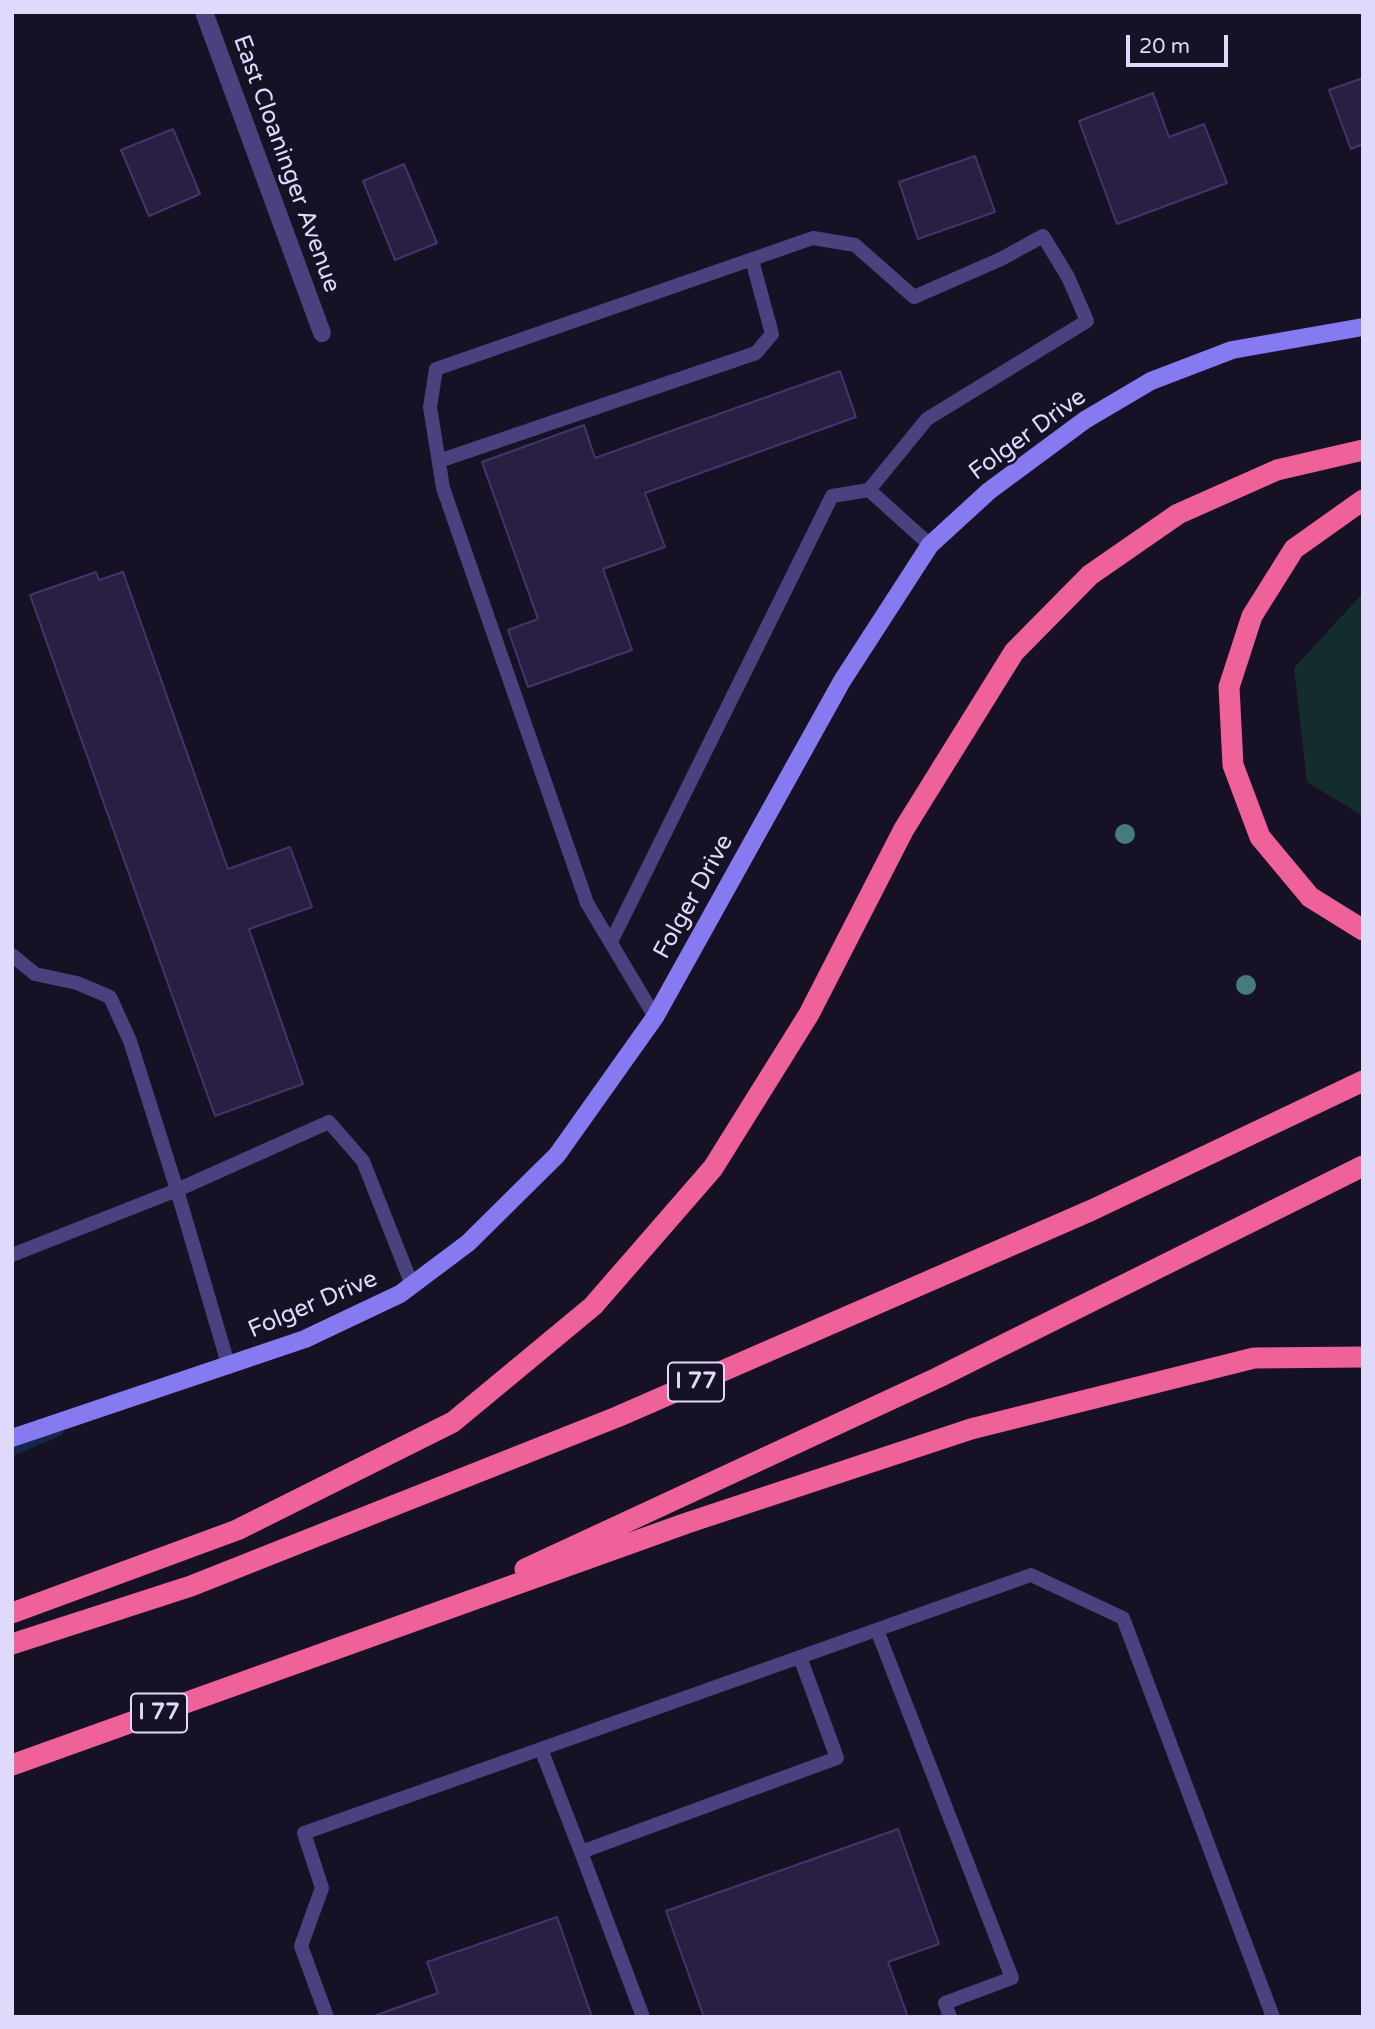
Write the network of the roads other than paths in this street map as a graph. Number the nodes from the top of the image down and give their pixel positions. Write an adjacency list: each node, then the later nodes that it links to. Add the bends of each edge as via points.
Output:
1 (204, 12): 4 (street, East Cloaninger Avenue)
2 (752, 260): 6 (lane, via 436,369 430,407); 6 (lane, via 772,334 756,353); 7 (lane, via 813,238 855,245 914,298 1043,236 1068,277 1087,321 927,419)
3 (1363, 327): 9 (street, Folger Drive, via 1232,350 1152,381 1085,420 989,491)
4 (322, 333)
5 (1363, 450): 22 (highway, via 1277,470 1178,514 1090,575 1014,652 905,829 809,1014 713,1168 593,1306 453,1422 237,1530)
6 (439, 461): 11 (lane, via 443,488 587,903)
7 (869, 490): 9 (lane); 11 (lane, via 832,496)
8 (1363, 500): 10 (highway, via 1294,549 1252,616 1229,687 1233,765 1261,837 1310,897)
9 (930, 545): 13 (street, Folger Drive, via 842,681)
10 (1363, 930)
11 (611, 942): 13 (lane)
12 (12, 955): 16 (lane, via 35,974 77,982 110,997 130,1041)
13 (655, 1017): 18 (street, Folger Drive, via 557,1155 468,1243)
14 (1363, 1081): 25 (highway, I 77, via 1092,1210 617,1417 191,1586)
15 (1363, 1166): 23 (highway, I 77, via 937,1378)
16 (177, 1190): 17 (lane); 18 (lane, via 328,1122 363,1161); 20 (lane)
17 (12, 1255)
18 (411, 1285): 20 (street, Folger Drive, via 305,1339)
19 (1363, 1357): 23 (highway, via 1254,1358 971,1429 687,1523)
20 (229, 1367): 21 (street, Folger Drive)
21 (12, 1438)
22 (12, 1613)
23 (400, 1627): 28 (highway, I 77)
24 (877, 1630): 26 (lane); 32 (lane, via 1012,1978 945,2003); 33 (lane, via 1031,1575 1123,1618)
25 (12, 1644)
26 (800, 1657): 27 (lane); 29 (lane, via 837,1758)
27 (541, 1749): 29 (lane); 30 (lane, via 304,1833 322,1888 301,1946)
28 (12, 1765)
29 (581, 1852): 31 (lane)
30 (327, 2017)
31 (643, 2017)
32 (950, 2017)
33 (1273, 2017)

